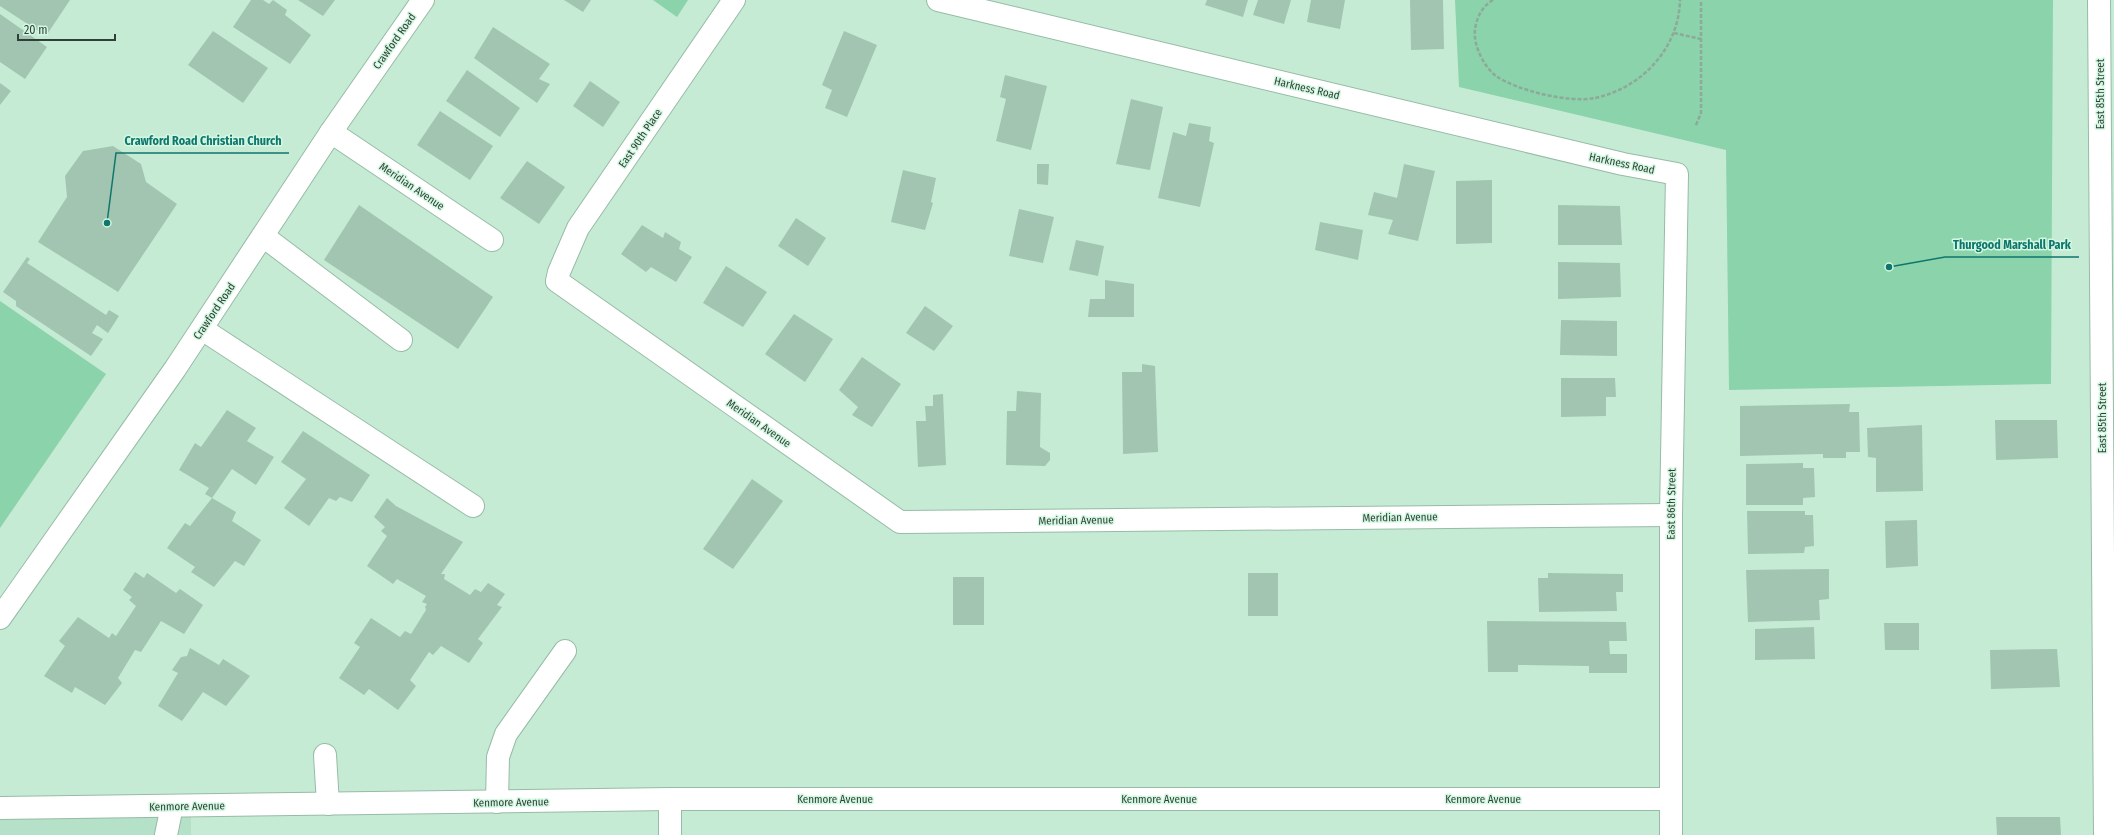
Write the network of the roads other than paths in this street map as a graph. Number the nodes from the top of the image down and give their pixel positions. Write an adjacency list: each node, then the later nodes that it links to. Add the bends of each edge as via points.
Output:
1 (423, 0): 5 (street, Crawford Road)
2 (734, 0): 9 (street, East 90th Place, via 578,228)
3 (938, 0): 6 (street, Harkness Road, via 1615,162)
4 (2099, 0): 26 (street, East 85th Street)
5 (331, 132): 7 (street, Crawford Road); 8 (street, Meridian Avenue)
6 (1677, 174): 13 (street, East 86th Street)
7 (263, 236): 10 (street, Crawford Road); 11 (street)
8 (492, 240)
9 (557, 281): 13 (street, Meridian Avenue, via 900,522)
10 (202, 329): 12 (street); 14 (street, Crawford Road)
11 (401, 340)
12 (473, 506)
13 (1671, 515): 18 (street, East 86th Street)
14 (0, 618)
15 (565, 651): 19 (street, via 506,734 498,757)
16 (325, 755): 20 (street)
17 (670, 799): 18 (street, Kenmore Avenue); 19 (street, Kenmore Avenue); 24 (street)
18 (1671, 799): 25 (street, East 86th Street)
19 (497, 802): 20 (street, Kenmore Avenue)
20 (328, 804): 21 (street, Kenmore Avenue)
21 (172, 806): 22 (street, Kenmore Avenue); 23 (street)
22 (0, 808)
23 (166, 835)
24 (670, 835)
25 (1671, 835)
26 (2105, 835)

